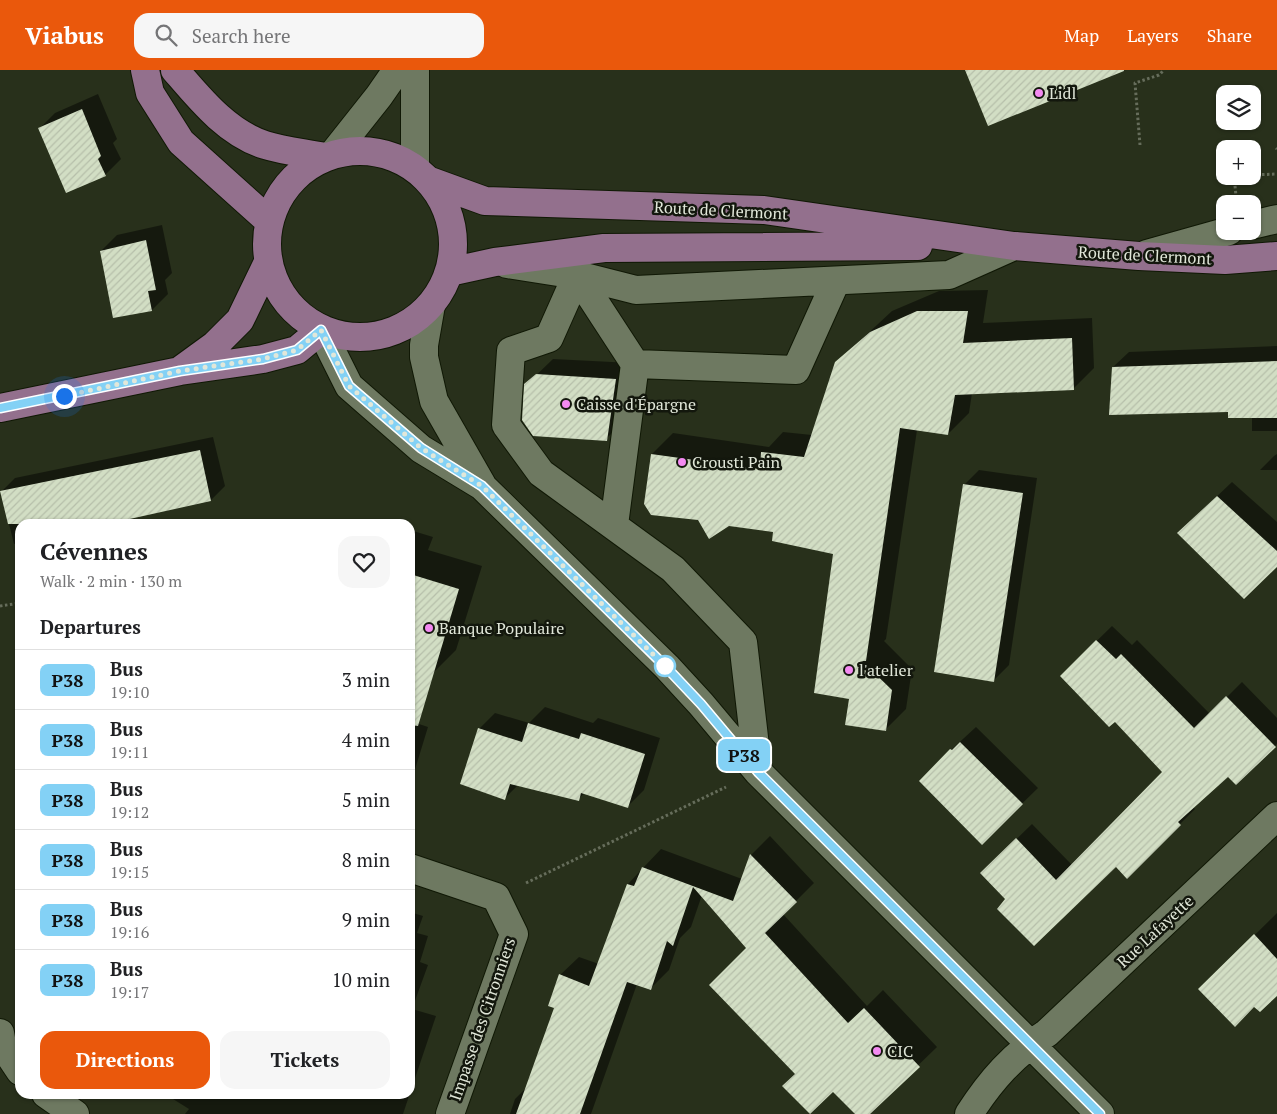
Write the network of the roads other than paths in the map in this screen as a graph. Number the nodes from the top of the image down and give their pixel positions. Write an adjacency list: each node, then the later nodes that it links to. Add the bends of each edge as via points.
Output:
1 (145, 70): 8 (main road, via 150,93 181,142)
2 (175, 70): 5 (main road, via 208,107 237,131 265,145)
3 (397, 70): 5 (street)
4 (415, 70): 6 (street)
5 (329, 156): 6 (main road, Route de Clermont, via 361,150 389,155); 8 (main road, via 300,172 281,194)
6 (422, 174): 11 (main road, Route de Clermont, via 485,201 764,210); 16 (main road, via 447,208 454,240)
7 (1277, 219): 9 (street)
8 (269, 221): 14 (main road, via 266,241)
9 (1261, 223)
10 (1216, 235): 12 (street)
11 (1014, 246): 12 (main road, Route de Clermont); 15 (main road, Route de Clermont, via 604,248); 18 (street, via 949,275)
12 (1139, 256): 13 (main road, Route de Clermont, via 1225,260)
13 (1277, 256)
14 (268, 262): 20 (main road, via 278,289 296,313); 22 (main road, via 240,320 215,345)
15 (495, 262): 16 (main road, Route de Clermont); 17 (street)
16 (449, 272): 19 (main road)
17 (577, 275): 18 (street, via 636,290); 21 (street); 25 (street, via 549,338 511,351 506,425 541,473)
18 (836, 281): 21 (street, via 796,370)
19 (431, 305): 20 (main road, via 408,324 380,336 350,337); 24 (street, via 424,357 434,400)
20 (321, 330): 22 (main road, via 297,350 263,359); 24 (street, via 349,386 421,448)
21 (635, 364): 25 (street)
22 (180, 371): 23 (main road)
23 (0, 408)
24 (482, 486): 26 (street, via 667,668)
25 (614, 525): 26 (street, via 673,569 743,642)
26 (758, 772): 30 (street)
27 (1277, 816): 30 (street, Rue Lafayette, via 1047,1033)
28 (415, 870): 34 (street, Impasse des Citronniers, via 496,897 514,934)
29 (0, 1033): 31 (street, via 2,1044)
30 (1030, 1044): 35 (street, Rue Lafayette, via 1013,1057); 36 (street)
31 (15, 1064)
32 (53, 1099): 33 (street)
33 (75, 1114)
34 (450, 1114)
35 (969, 1114)
36 (1100, 1114)

